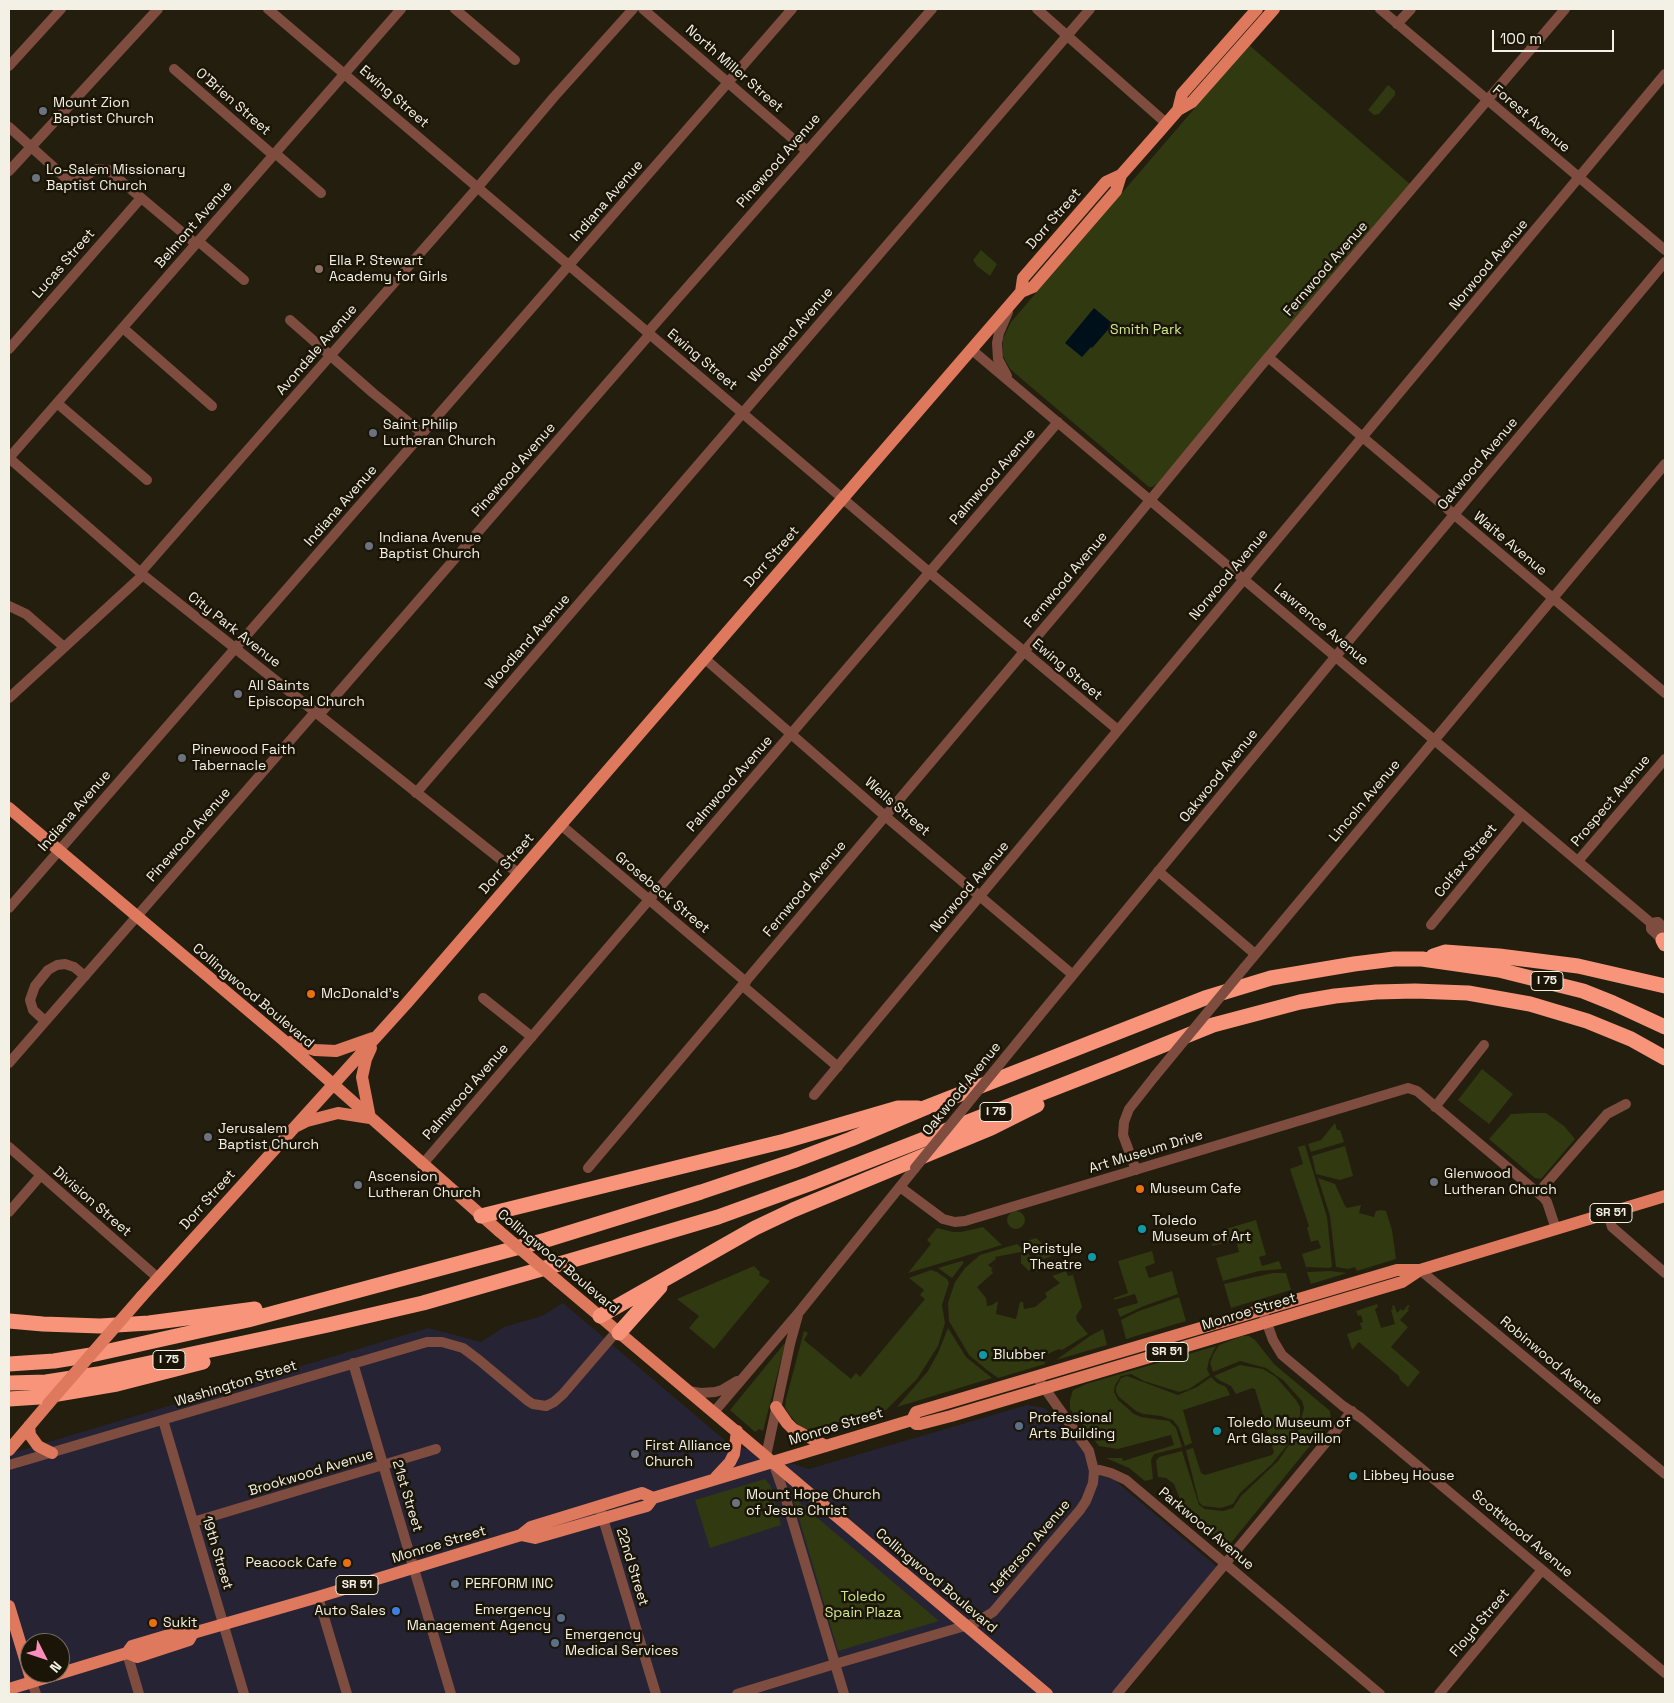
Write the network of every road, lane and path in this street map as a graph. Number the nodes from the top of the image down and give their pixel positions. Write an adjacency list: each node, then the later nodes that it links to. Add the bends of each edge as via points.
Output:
1 (61, 9): 20 (street)
2 (158, 9): 29 (street)
3 (268, 9): 22 (street, Ewing Street)
4 (401, 9): 22 (street, Belmont Avenue)
5 (455, 9): 19 (street)
6 (633, 9): 34 (street, Avondale Avenue)
7 (643, 9): 24 (street, North Miller Street)
8 (792, 9): 24 (street, Indiana Avenue)
9 (932, 9): 30 (street, Pinewood Avenue)
10 (1037, 9): 18 (street)
11 (1090, 9): 18 (street, Woodland Avenue)
12 (1257, 9): 26 (main road, Dorr Street, via 1182,94)
13 (1274, 9): 26 (main road, Dorr Street, via 1192,102)
14 (1380, 9): 17 (street, Forest Avenue)
15 (1410, 9): 17 (street)
16 (1565, 9): 25 (street, Fernwood Avenue)
17 (1397, 24): 25 (street, Forest Avenue)
18 (1068, 35): 27 (street); 53 (street, Woodland Avenue)
19 (515, 60)
20 (9, 66)
21 (174, 69): 31 (street, O'Brien Street)
22 (345, 73): 31 (street, Belmont Avenue); 34 (street, Ewing Street)
23 (1665, 74): 33 (street, Norwood Avenue)
24 (728, 83): 30 (street, North Miller Street); 40 (street, Indiana Avenue)
25 (1487, 100): 33 (street, Forest Avenue); 49 (street, Fernwood Avenue)
26 (1178, 110): 27 (main road, Dorr Street)
27 (1166, 123): 42 (main road, Dorr Street, via 1121,175 1106,182 1023,278)
28 (9, 127): 29 (street)
29 (31, 147): 32 (street); 36 (street, via 69,181 76,182 100,168 112,172)
30 (807, 151): 45 (street, Pinewood Avenue)
31 (274, 154): 35 (street, O'Brien Street); 37 (street, Belmont Avenue)
32 (9, 171)
33 (1579, 177): 38 (street, Forest Avenue); 56 (street, Norwood Avenue)
34 (478, 187): 40 (street, Ewing Street); 48 (street, Avondale Avenue)
35 (321, 193)
36 (141, 198): 37 (street); 46 (street, Lucas Street)
37 (197, 242): 41 (street); 44 (street, Belmont Avenue)
38 (1665, 250)
39 (1665, 262): 62 (street, Oakwood Avenue)
40 (569, 265): 45 (street, Ewing Street); 55 (street, Indiana Avenue)
41 (244, 280)
42 (1017, 297): 47 (main road, Dorr Street); 50 (street, via 1003,321 997,343 1000,365)
43 (290, 320): 48 (street)
44 (123, 328): 51 (street, Belmont Avenue); 52 (street)
45 (649, 333): 53 (street, Ewing Street); 75 (street, Pinewood Avenue)
46 (9, 349)
47 (972, 350): 50 (street, Lawrence Avenue); 60 (main road, Dorr Street)
48 (331, 355): 55 (street); 64 (street, Avondale Avenue)
49 (1268, 357): 56 (street, Waite Avenue); 61 (street, Fernwood Avenue)
50 (1012, 383): 54 (street, Lawrence Avenue)
51 (57, 403): 57 (street, Belmont Avenue); 59 (street)
52 (212, 406)
53 (742, 412): 60 (street, Ewing Street); 80 (street, Woodland Avenue)
54 (1058, 422): 61 (street, Lawrence Avenue); 63 (street, Palmwood Avenue)
55 (422, 433): 69 (street, Indiana Avenue)
56 (1363, 437): 62 (street, Waite Avenue); 65 (street, Norwood Avenue)
57 (9, 458): 64 (street, City Park Avenue)
58 (1665, 464): 66 (street, Lincoln Avenue)
59 (148, 480)
60 (843, 498): 63 (street, Ewing Street); 72 (main road, Dorr Street)
61 (1150, 499): 65 (street, Lawrence Avenue); 70 (street, Fernwood Avenue)
62 (1454, 515): 66 (street, Waite Avenue); 71 (street, Oakwood Avenue)
63 (930, 572): 70 (street, Ewing Street); 77 (street, Palmwood Avenue)
64 (142, 574): 68 (street, Avondale Avenue); 69 (street, City Park Avenue)
65 (1244, 578): 71 (street, Lawrence Avenue); 76 (street, Norwood Avenue)
66 (1553, 598): 73 (street, Waite Avenue); 78 (street, Lincoln Avenue)
67 (10, 605): 68 (street, via 32,618)
68 (64, 647): 74 (street, Avondale Avenue)
69 (236, 648): 75 (street, City Park Avenue); 85 (street, Indiana Avenue)
70 (1024, 652): 76 (street, Ewing Street); 83 (street, Fernwood Avenue)
71 (1336, 656): 78 (street, Lawrence Avenue); 87 (street, Oakwood Avenue)
72 (704, 658): 77 (street, Wells Street); 84 (main road, Dorr Street)
73 (1665, 693)
74 (9, 698)
75 (317, 713): 80 (street, City Park Avenue); 92 (street, Pinewood Avenue)
76 (1118, 730): 89 (street, Norwood Avenue)
77 (792, 733): 83 (street, Wells Street); 90 (street, Palmwood Avenue)
78 (1435, 740): 82 (street, Lawrence Avenue); 95 (street, Lincoln Avenue)
79 (1665, 759): 86 (street, Prospect Avenue)
80 (416, 793): 88 (street, City Park Avenue)
81 (9, 808): 85 (main road, Collingwood Boulevard)
82 (1522, 814): 86 (street, Lawrence Avenue); 93 (street, Colfax Street)
83 (885, 816): 89 (street, Wells Street); 101 (street, Fernwood Avenue)
84 (561, 825): 88 (main road, Dorr Street); 90 (street, Grosebeck Street)
85 (59, 850): 91 (street, Indiana Avenue); 92 (main road, Collingwood Boulevard)
86 (1578, 861): 94 (street, Lawrence Avenue, via 1651,923 1651,929)
87 (1158, 871): 95 (street); 98 (street, Oakwood Avenue)
88 (519, 874): 107 (main road, Dorr Street)
89 (980, 896): 98 (street, Wells Street); 113 (street, Norwood Avenue)
90 (649, 900): 101 (street, Grosebeck Street); 106 (street, Palmwood Avenue)
91 (9, 908)
92 (136, 916): 99 (street, Pinewood Avenue); 108 (main road, Collingwood Boulevard)
93 (1431, 925)
94 (1665, 939)
95 (1256, 954): 124 (street, Lincoln Avenue, bridge, via 1129,1109 1124,1135)
96 (1422, 959): 100 (highway, via 1445,952 1499,956 1578,966); 105 (highway, I 75, via 1499,970 1583,991); 118 (highway, I 75, via 1394,959 1271,978 1205,998)
97 (1665, 972): 100 (highway, via 1657,979)
98 (1073, 974): 126 (street, Oakwood Avenue, bridge)
99 (85, 976): 104 (street, Pinewood Avenue); 104 (street, via 74,967 61,964 48,970 30,996 36,1014)
100 (1641, 980): 102 (highway)
101 (744, 984): 113 (street, Grosebeck Street); 123 (street, Fernwood Avenue)
102 (1665, 986)
103 (483, 998): 106 (street)
104 (45, 1021): 111 (street, Pinewood Avenue)
105 (1665, 1027)
106 (532, 1037): 122 (street, Palmwood Avenue)
107 (376, 1038): 108 (main road, via 336,1052 306,1048); 114 (main road, Dorr Street); 119 (main road, via 362,1077)
108 (282, 1039): 114 (main road, Collingwood Boulevard)
109 (1484, 1045): 117 (street)
110 (1665, 1058): 112 (highway, I 75, via 1631,1039 1530,1004 1468,993 1415,991 1335,996 1292,1004 1213,1025)
111 (9, 1063)
112 (1119, 1064): 136 (highway, via 991,1128 755,1228); 142 (highway, I 75, via 718,1217 423,1303)
113 (838, 1067): 115 (street, Norwood Avenue)
114 (332, 1085): 119 (main road, Collingwood Boulevard); 120 (main road, Dorr Street)
115 (814, 1095)
116 (1626, 1104): 127 (street, via 1607,1114)
117 (1435, 1106): 124 (street, Art Museum Drive, via 1413,1090); 127 (street)
118 (927, 1108): 131 (highway, via 898,1108 784,1141); 137 (highway, I 75, via 851,1140 701,1192 503,1252)
119 (370, 1118): 120 (main road, via 338,1113); 122 (main road, Collingwood Boulevard)
120 (292, 1128): 135 (main road, Dorr Street)
121 (9, 1147): 125 (street, Division Street)
122 (422, 1165): 131 (main road, Collingwood Boulevard)
123 (588, 1168)
124 (1136, 1170): 126 (street, Art Museum Drive, via 956,1222 937,1216)
125 (40, 1175): 129 (street); 135 (street, Division Street)
126 (900, 1187): 138 (street, Oakwood Avenue)
127 (1538, 1193): 132 (street, via 1547,1202)
128 (1665, 1196): 130 (main road, Monroe Street / SR 51)
129 (9, 1212)
130 (1608, 1214): 132 (main road, Monroe Street / SR 51); 134 (street, via 1612,1226)
131 (481, 1216): 139 (main road, Collingwood Boulevard, bridge)
132 (1556, 1229): 133 (main road, Monroe Street / SR 51)
133 (1420, 1270): 140 (main road, Monroe Street / SR 51, via 1402,1282); 167 (street, Robinwood Avenue)
134 (1665, 1273)
135 (158, 1278): 157 (main road, Dorr Street, bridge)
136 (666, 1279): 139 (highway); 143 (highway)
137 (318, 1300): 141 (highway, via 149,1323 67,1326); 145 (highway, I 75, via 248,1320 124,1348 54,1361)
138 (800, 1311): 146 (street, Oakwood Avenue); 152 (street, Oakwood Avenue)
139 (600, 1316): 143 (main road, Collingwood Boulevard)
140 (1264, 1316): 147 (main road, Monroe Street / SR 51); 149 (main road, Monroe Street / SR 51); 153 (street, Scottwood Avenue, via 1282,1355)
141 (9, 1320)
142 (328, 1325): 148 (highway, I 75, via 98,1374 46,1382); 151 (highway, via 117,1384)
143 (618, 1332): 144 (street, Washington Street, via 563,1394 546,1406 528,1401 471,1353 455,1345 434,1341); 150 (main road, Collingwood Boulevard)
144 (353, 1363): 155 (street, Washington Street); 165 (street, 21st Street)
145 (9, 1364)
146 (744, 1376): 150 (street, Oakwood Avenue, via 715,1392); 154 (street, Oakwood Avenue)
147 (1036, 1376): 149 (street); 156 (main road, Monroe Street / SR 51, via 916,1412)
148 (9, 1383)
149 (1044, 1388): 156 (main road, Monroe Street / SR 51, via 920,1424); 166 (street, via 1084,1444)
150 (688, 1390): 154 (main road, Collingwood Boulevard)
151 (9, 1399)
152 (776, 1407): 159 (main road, via 793,1429); 163 (street, Oakwood Avenue)
153 (1352, 1410): 171 (street); 173 (street, Scottwood Avenue)
154 (714, 1412): 158 (main road, Collingwood Boulevard)
155 (163, 1420): 162 (street, Washington Street); 170 (street, 19th Street)
156 (912, 1420): 159 (main road, Monroe Street / SR 51)
157 (29, 1426): 161 (main road, Dorr Street); 162 (main road, via 30,1435 38,1446)
158 (737, 1431): 163 (main road, Collingwood Boulevard); 168 (main road, via 734,1454)
159 (826, 1446): 163 (main road, Monroe Street / SR 51)
160 (436, 1449): 165 (street, Brookwood Avenue)
161 (9, 1450)
162 (52, 1453): 164 (street, Washington Street)
163 (769, 1459): 168 (main road, Monroe Street / SR 51); 177 (main road, Collingwood Boulevard); 179 (street, via 785,1496)
164 (9, 1465)
165 (383, 1466): 170 (street, Brookwood Avenue); 172 (street, 21st Street)
166 (1094, 1471): 171 (street, Parkwood Avenue, via 1111,1472 1126,1480); 177 (street, Jefferson Avenue, via 1086,1501 1069,1523 994,1612)
167 (1665, 1474)
168 (714, 1479): 169 (main road, Monroe Street / SR 51, via 653,1498 647,1506)
169 (601, 1512): 172 (main road, Monroe Street / SR 51, via 535,1538 521,1535); 187 (street, 22nd Street)
170 (193, 1522): 176 (street, 19th Street)
171 (1226, 1564): 191 (street); 192 (street, Parkwood Avenue)
172 (414, 1568): 174 (main road, Monroe Street / SR 51); 186 (street, 21st Street)
173 (1542, 1570): 180 (street, Scottwood Avenue); 193 (street, Floyd Street)
174 (318, 1597): 176 (main road, Monroe Street / SR 51); 185 (street)
175 (9, 1606): 181 (main road)
176 (224, 1624): 178 (main road, Monroe Street / SR 51, via 194,1633 186,1630 132,1646); 184 (street, 19th Street)
177 (965, 1626): 179 (street, Jefferson Avenue); 190 (main road, Collingwood Boulevard)
178 (127, 1653): 181 (main road, Monroe Street / SR 51); 183 (street)
179 (834, 1664): 188 (street, Jefferson Avenue); 189 (street)
180 (1665, 1673)
181 (34, 1688): 182 (main road, Monroe Street / SR 51)
182 (9, 1689)
183 (139, 1694)
184 (244, 1694)
185 (347, 1694)
186 (451, 1694)
187 (656, 1694)
188 (737, 1694)
189 (844, 1694)
190 (1047, 1694)
191 (1117, 1694)
192 (1380, 1694)
193 (1439, 1694)

